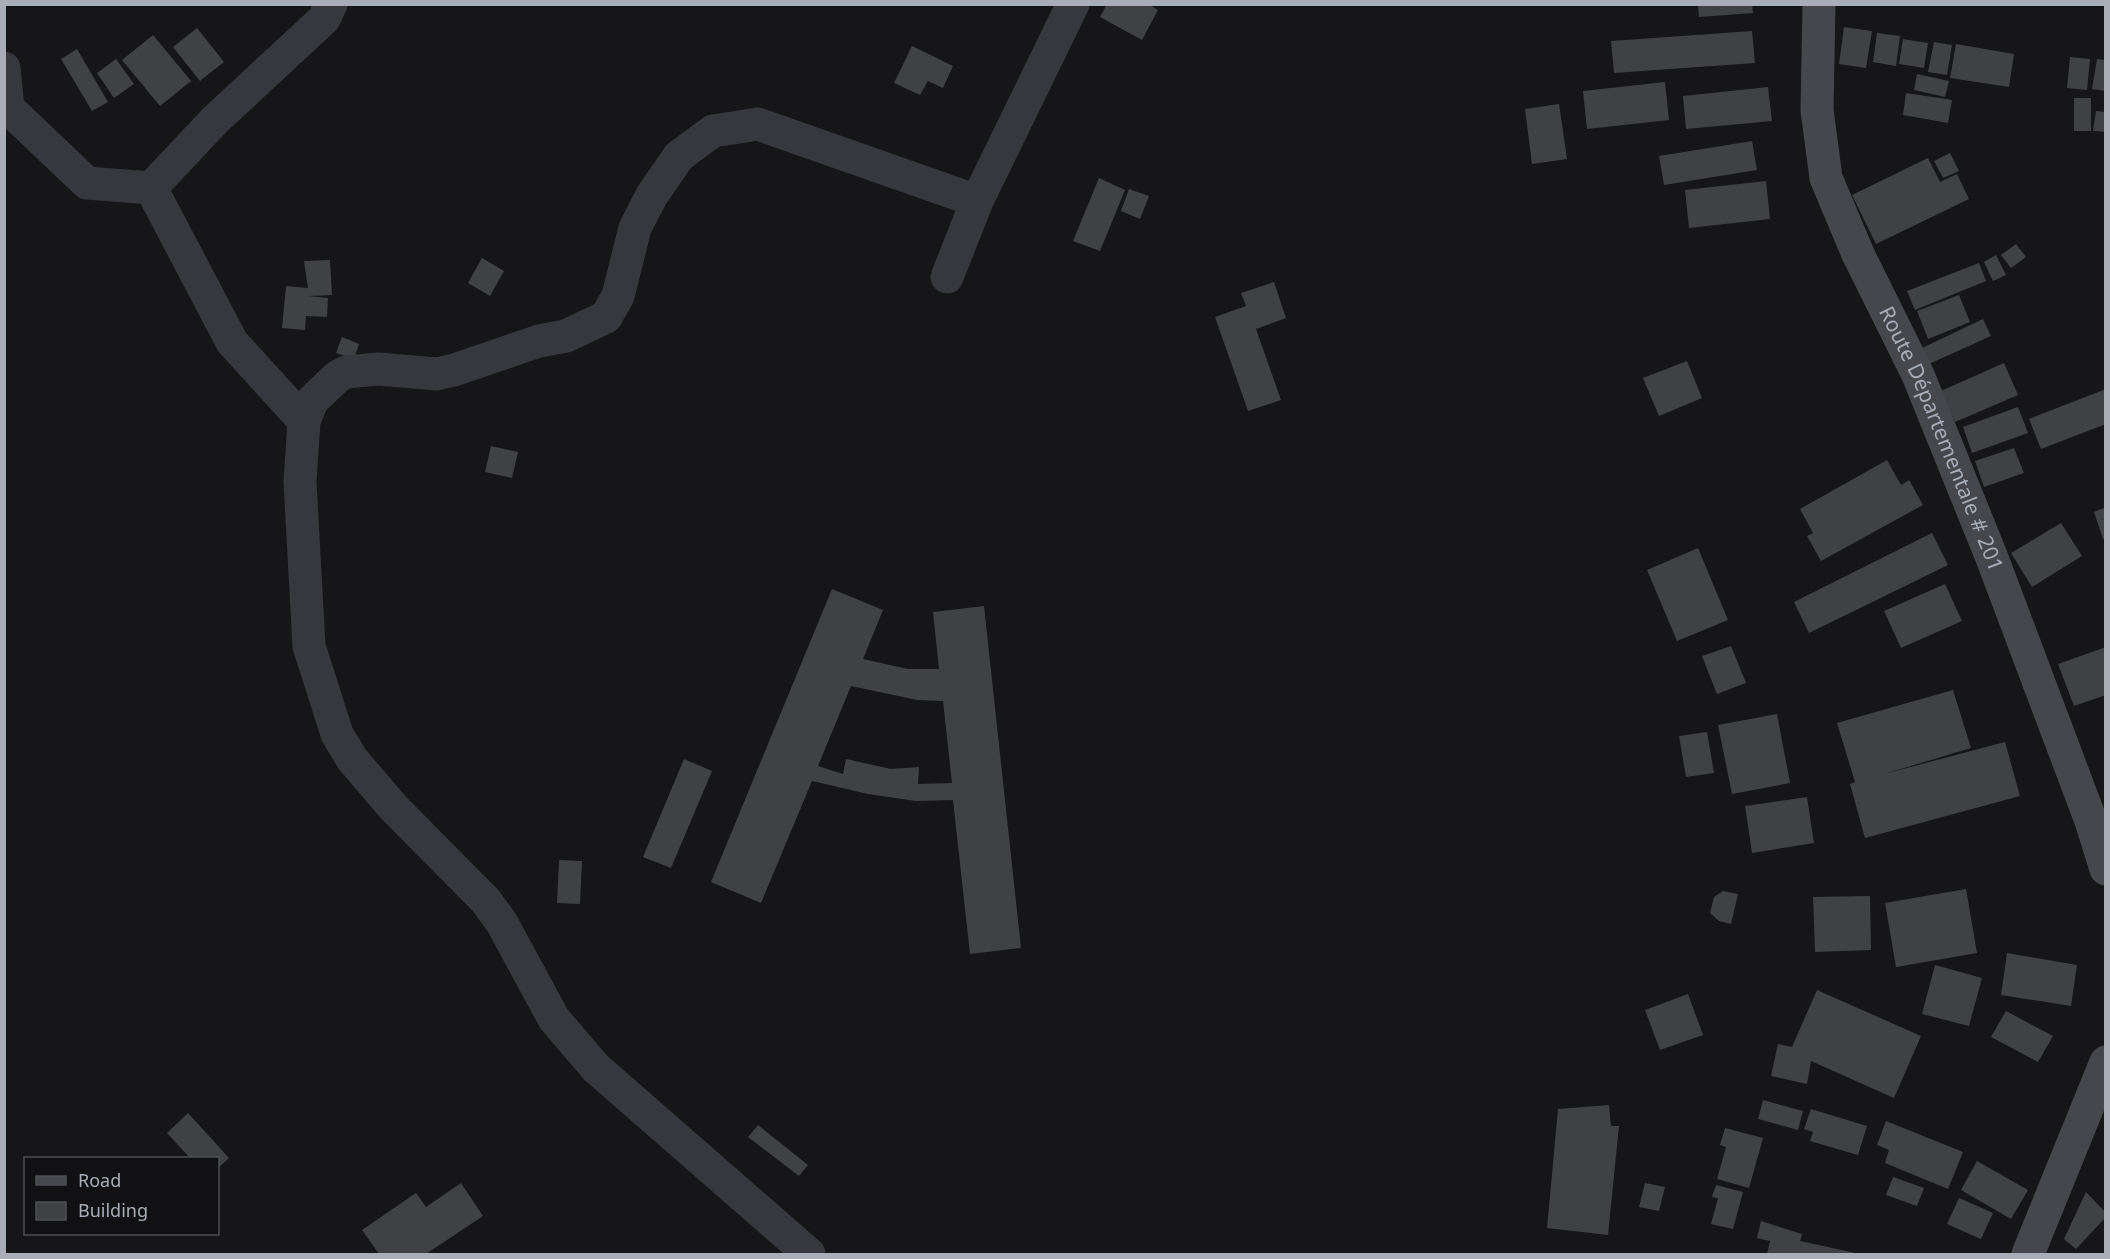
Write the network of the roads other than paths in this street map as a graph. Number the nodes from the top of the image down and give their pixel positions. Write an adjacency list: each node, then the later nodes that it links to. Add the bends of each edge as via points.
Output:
1 (331, 4): 6 (street, via 324,19 215,120)
2 (1073, 4): 7 (street)
3 (1819, 4): 10 (main road, Route Départementale # 201, via 1817,110 1826,178 1858,254 1918,375 1988,547)
4 (4, 68): 5 (street)
5 (6, 108): 6 (street, via 87,183)
6 (151, 188): 9 (street, via 232,342)
7 (977, 201): 8 (street); 9 (street, via 758,124 713,131 679,156 652,195 635,228 618,296 606,317 567,336 539,341 446,372 346,372 312,401)
8 (947, 277)
9 (304, 421): 12 (street, via 300,482 309,646 337,734 347,751 393,807 486,901 555,1019 596,1068)
10 (2106, 869)
11 (2106, 1062): 13 (main road)
12 (809, 1254)
13 (2028, 1254)

